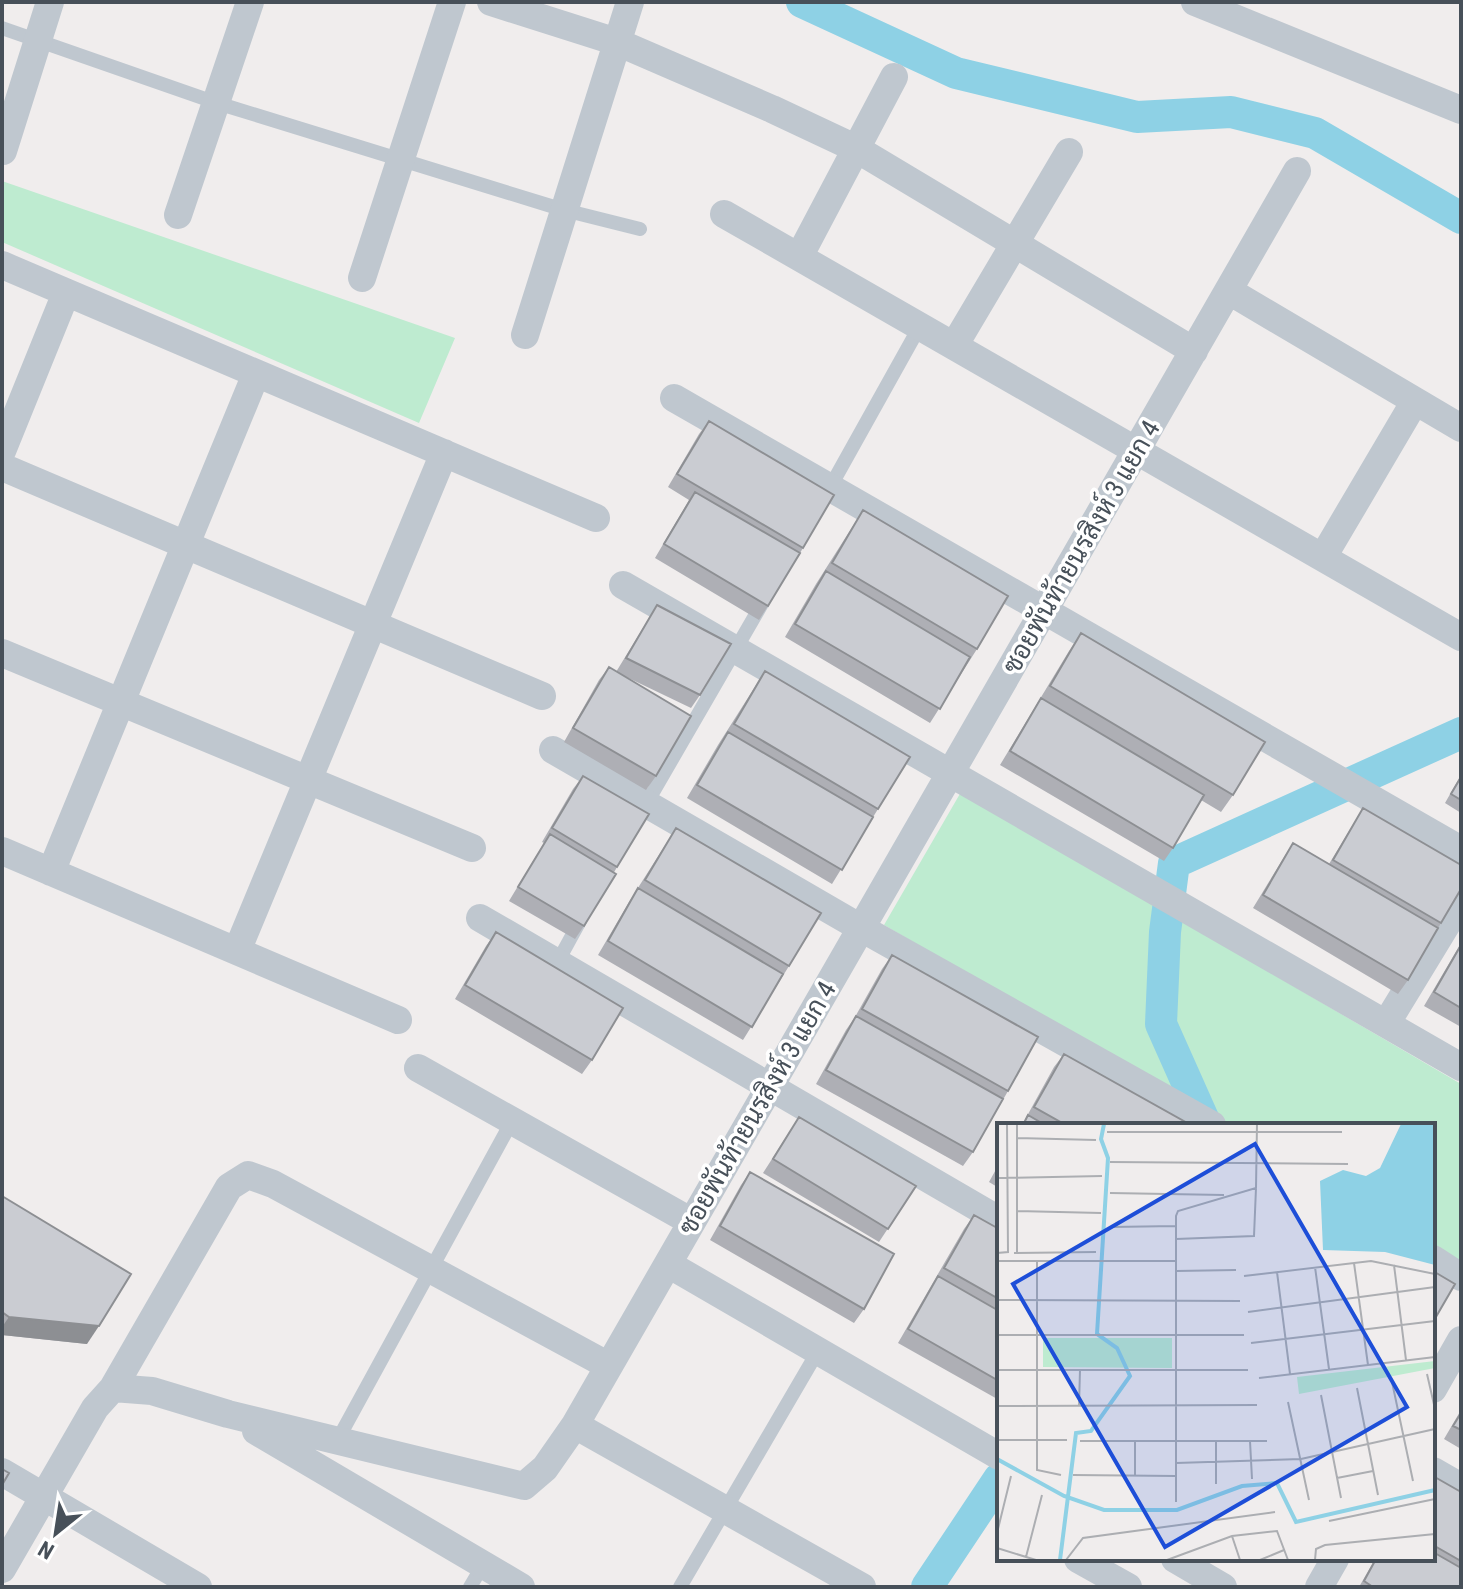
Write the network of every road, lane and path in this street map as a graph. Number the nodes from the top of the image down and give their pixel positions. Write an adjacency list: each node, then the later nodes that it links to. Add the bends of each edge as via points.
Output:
1 (50, 2): 8 (street)
2 (250, 2): 11 (street)
3 (452, 2): 16 (street)
4 (491, 2): 9 (street)
5 (630, 2): 9 (street)
6 (1195, 2): 12 (street)
7 (2, 28): 8 (lane)
8 (38, 40): 11 (lane); 14 (street)
9 (617, 42): 13 (street); 18 (street)
10 (894, 77): 13 (street)
11 (217, 103): 16 (lane); 20 (street)
12 (1461, 110)
13 (855, 148): 22 (street); 23 (street)
14 (3, 151)
15 (1069, 152): 22 (street)
16 (401, 159): 18 (lane); 25 (street)
17 (1297, 171): 26 (street, ซอยพันท้ายนรสิงห์ 3 แยก 4)
18 (564, 210): 21 (lane); 29 (street)
19 (724, 214): 23 (street)
20 (178, 215)
21 (640, 229)
22 (1014, 243): 30 (street); 31 (street)
23 (799, 257): 28 (street)
24 (2, 265): 27 (street)
25 (362, 278)
26 (1229, 291): 31 (street, ซอยพันท้ายนรสิงห์ 3 แยก 4); 34 (street)
27 (66, 293): 32 (street); 36 (street)
28 (920, 326): 30 (street); 40 (lane)
29 (525, 335)
30 (954, 346): 37 (street)
31 (1194, 351): 37 (street, ซอยพันท้ายนรสิงห์ 3 แยก 4)
32 (256, 374): 38 (street); 42 (street)
33 (674, 398): 40 (street)
34 (1415, 401): 35 (street); 43 (street)
35 (1461, 428)
36 (2, 451)
37 (1137, 451): 43 (street); 46 (street, ซอยพันท้ายนรสิงห์ 3 แยก 4)
38 (444, 453): 41 (street); 47 (street)
39 (2, 467): 42 (street)
40 (826, 494): 46 (street)
41 (596, 518)
42 (186, 545): 47 (street); 52 (street)
43 (1323, 557): 48 (street)
44 (623, 585): 49 (street)
45 (767, 595): 49 (lane)
46 (1045, 611): 54 (street, ซอยพันท้ายนรสิงห์ 3 แยก 4); 58 (street)
47 (373, 624): 51 (street); 55 (street)
48 (1461, 637)
49 (735, 649): 54 (street); 56 (lane)
50 (2, 653): 52 (street)
51 (542, 696)
52 (121, 703): 55 (street); 60 (street)
53 (553, 750): 56 (street)
54 (951, 773): 64 (street, ซอยพันท้ายนรสิงห์ 3 แยก 4); 68 (street)
55 (308, 780): 57 (street); 65 (street)
56 (642, 811): 64 (street)
57 (472, 848)
58 (1461, 850)
59 (2, 851): 60 (street)
60 (51, 872): 65 (street)
61 (1461, 901): 68 (street)
62 (586, 910): 66 (lane)
63 (480, 918): 66 (street)
64 (861, 928): 71 (street, ซอยพันท้ายนรสิงห์ 3 แยก 4); 73 (street)
65 (237, 951): 67 (street)
66 (557, 963): 71 (street)
67 (398, 1020)
68 (1386, 1024): 69 (street)
69 (1461, 1067)
70 (418, 1068): 72 (street)
71 (770, 1086): 74 (street); 75 (street, ซอยพันท้ายนรสิงห์ 3 แยก 4)
72 (512, 1121): 75 (street); 78 (lane)
73 (1208, 1123)
74 (997, 1219)
75 (692, 1222): 77 (street, ซอยพันท้ายนรสิงห์ 3 แยก 4)
76 (1435, 1260): 79 (street)
77 (668, 1264): 81 (street); 82 (street, ซอยพันท้ายนรสิงห์ 3 แยก 4)
78 (430, 1269): 82 (street); 84 (street, via 248,1175 229,1187); 87 (lane)
79 (1461, 1277)
80 (1461, 1340): 83 (street)
81 (818, 1351): 88 (street); 93 (lane)
82 (609, 1366): 86 (street, ซอยพันท้ายนรสิงห์ 3 แยก 4)
83 (1435, 1386)
84 (113, 1388): 85 (street, ซอยพันท้ายนรสิงห์ 3 แยก 4, via 152,1391); 92 (street, via 95,1408)
85 (228, 1414): 87 (street, ซอยพันท้ายนรสิงห์ 3 แยก 4); 98 (street)
86 (575, 1425): 87 (street, ซอยพันท้ายนรสิงห์ 3 แยก 4, via 545,1468 524,1486); 93 (street)
87 (337, 1441)
88 (997, 1455)
89 (2, 1472): 92 (street)
90 (1435, 1472): 91 (street)
91 (1461, 1487)
92 (43, 1496): 97 (street); 99 (street)
93 (727, 1510): 101 (lane); 102 (street)
94 (1082, 1561): 103 (street)
95 (1178, 1561): 104 (street)
96 (1334, 1561): 105 (street)
97 (2, 1569)
98 (476, 1576): 100 (street)
99 (198, 1587)
100 (521, 1587)
101 (680, 1587)
102 (862, 1587)
103 (1128, 1587)
104 (1223, 1587)
105 (1319, 1587)

